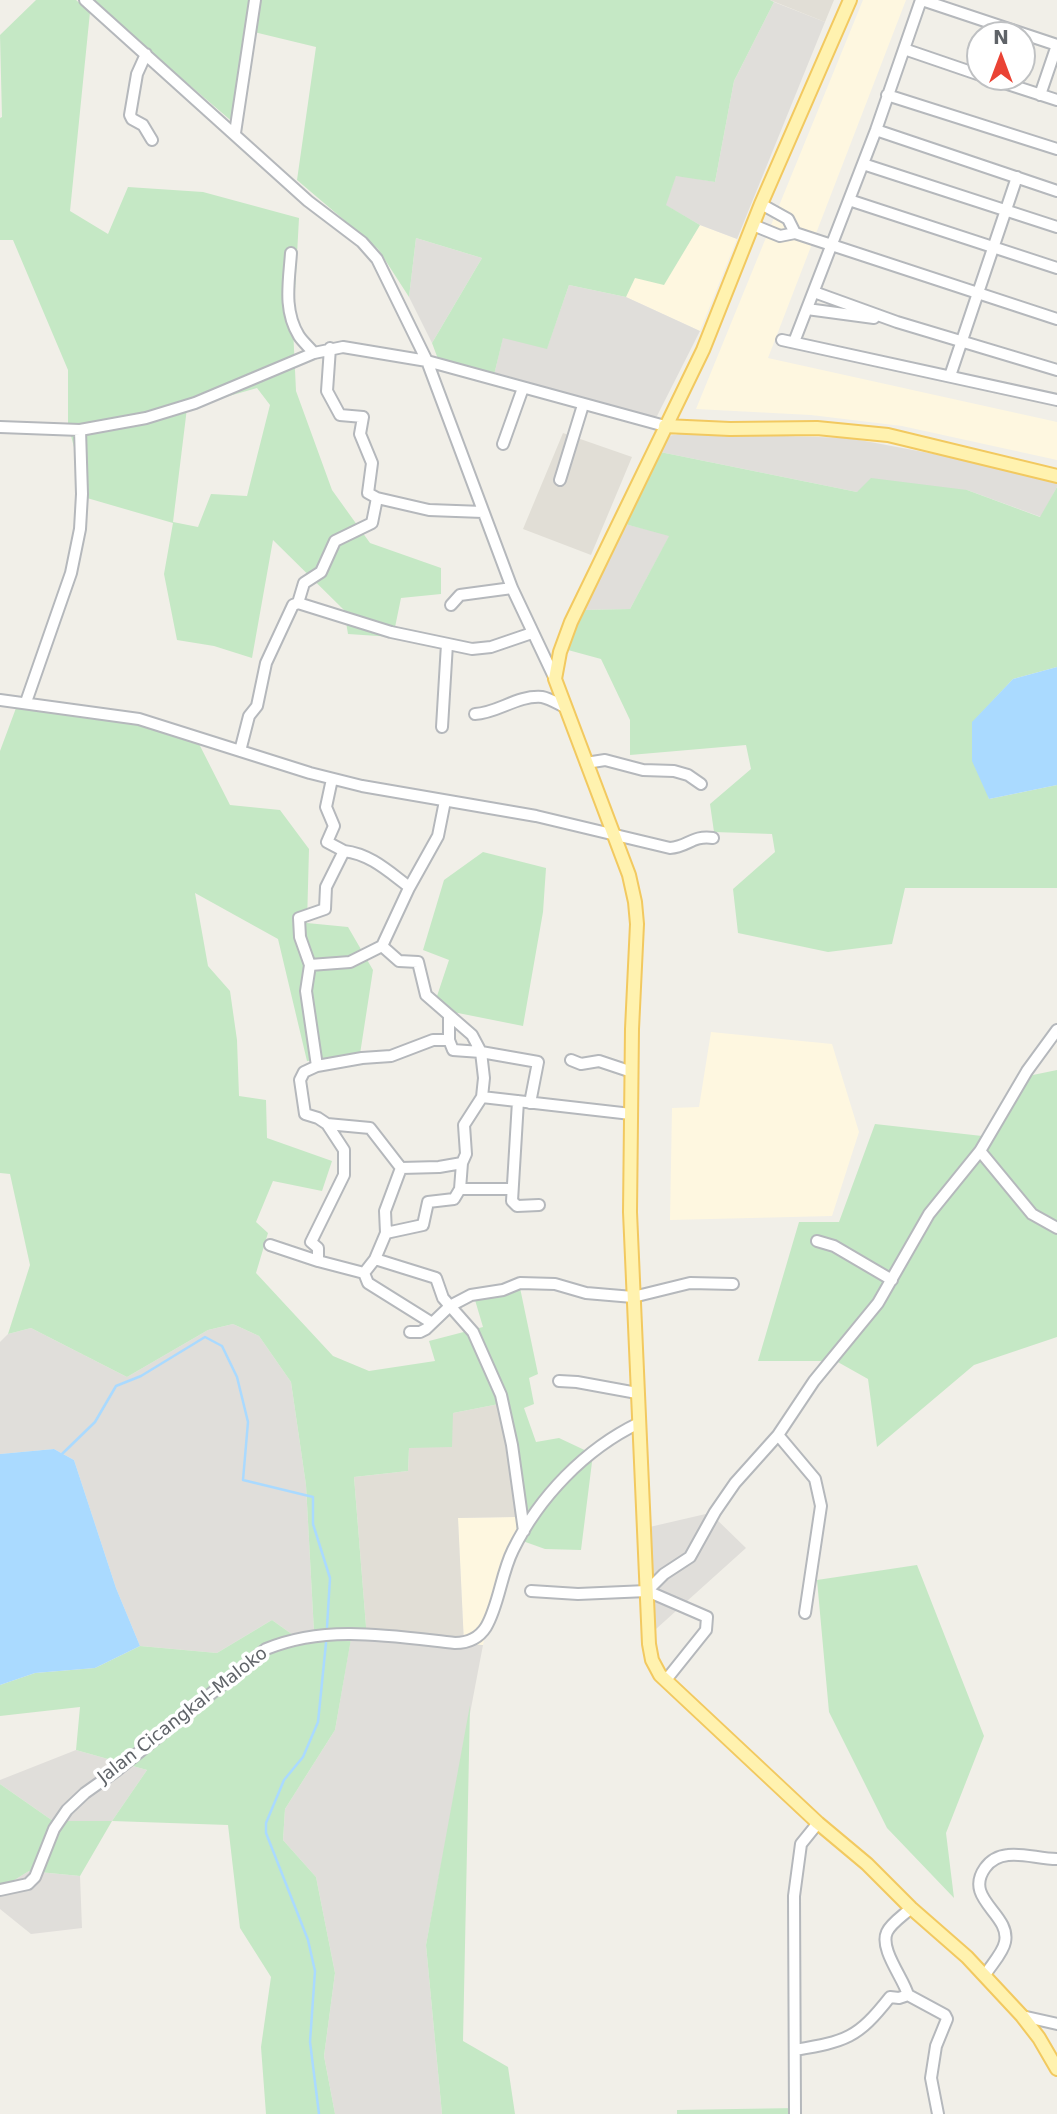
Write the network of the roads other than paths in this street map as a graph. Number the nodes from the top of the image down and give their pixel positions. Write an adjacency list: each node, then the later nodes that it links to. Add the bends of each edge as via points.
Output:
1 (85, 0): 7 (street)
2 (255, 0): 14 (street)
3 (850, 0): 21 (main road)
4 (921, 0): 5 (street); 6 (street)
5 (1057, 45): 11 (street)
6 (904, 50): 8 (street); 10 (street)
7 (146, 54): 14 (street); 15 (street, via 137,74 130,116)
8 (966, 70)
9 (1028, 91): 11 (street)
10 (887, 95): 13 (street); 16 (street)
11 (1040, 95): 12 (street)
12 (1057, 100)
13 (876, 130): 17 (street); 18 (street)
14 (235, 133): 40 (street, via 377,258)
15 (152, 140)
16 (1057, 149)
17 (863, 164): 20 (street); 22 (street)
18 (1017, 177): 19 (street); 22 (street)
19 (1057, 191)
20 (849, 200): 26 (street); 27 (street)
21 (761, 204): 23 (main road); 25 (street, via 788,219)
22 (1006, 211): 24 (street); 27 (street)
23 (753, 226): 25 (street, via 780,236); 46 (main road, via 703,350)
24 (1057, 227)
25 (795, 233): 26 (street)
26 (832, 245): 30 (street); 31 (street)
27 (993, 247): 29 (street); 31 (street)
28 (291, 253): 39 (street, via 289,316)
29 (1057, 268)
30 (814, 292): 32 (street); 34 (street)
31 (978, 293): 33 (street); 36 (street)
32 (807, 309): 34 (street); 37 (street)
33 (1057, 319)
34 (897, 322): 36 (street)
35 (782, 340): 37 (street)
36 (962, 340): 41 (street); 42 (street)
37 (794, 342): 42 (street)
38 (330, 348): 39 (street); 40 (street); 52 (street, via 327,391 340,415 363,417 360,434 372,463 368,493)
39 (314, 353): 48 (street, via 177,410)
40 (428, 361): 43 (street); 53 (street)
41 (1057, 370)
42 (950, 376): 44 (street)
43 (523, 388): 45 (street); 49 (street)
44 (1057, 400)
45 (583, 405): 46 (street); 51 (street)
46 (665, 426): 50 (main road, via 817,428 888,435); 59 (main road, via 571,622)
47 (0, 427): 48 (street)
48 (80, 430): 61 (street, via 80,529 72,573)
49 (503, 444)
50 (1057, 475)
51 (560, 480)
52 (377, 498): 53 (street, via 429,510); 55 (street, via 372,523 335,541 321,572 304,583)
53 (483, 512): 54 (street)
54 (512, 588): 56 (street, via 460,595); 57 (street)
55 (298, 603): 58 (street); 65 (street, via 272,647)
56 (451, 605)
57 (532, 633): 58 (street, via 491,647); 59 (street)
58 (447, 644): 64 (street)
59 (555, 679): 62 (main road)
60 (0, 700): 61 (street)
61 (26, 702): 65 (street, via 139,719)
62 (563, 706): 63 (street, via 543,697 510,702); 66 (main road)
63 (475, 715)
64 (442, 727)
65 (240, 751): 67 (street)
66 (586, 763): 68 (street, via 605,760 643,770 674,771); 70 (main road)
67 (332, 779): 69 (street); 72 (street, via 326,807 334,826 327,842)
68 (701, 784)
69 (446, 801): 70 (street, via 536,816); 73 (street, via 438,836)
70 (614, 836): 71 (street, via 670,848 700,836); 82 (main road, via 629,875 637,924)
71 (713, 838)
72 (344, 851): 73 (street, via 372,859); 75 (street, via 326,887 325,909 299,918)
73 (409, 888): 74 (street)
74 (382, 946): 75 (street, via 350,962); 76 (street, via 399,961 418,962 426,995)
75 (310, 965): 81 (street, via 306,991)
76 (449, 1015): 78 (street); 79 (street, via 472,1035)
77 (1057, 1030): 88 (street)
78 (449, 1040): 79 (street, via 453,1050); 81 (street, via 433,1040 391,1056)
79 (481, 1052): 83 (street); 85 (street, via 538,1062)
80 (571, 1060): 82 (street, via 581,1064 599,1061)
81 (317, 1066): 87 (street, via 304,1072 300,1080 305,1114)
82 (632, 1072): 86 (main road)
83 (482, 1097): 84 (street); 89 (street, via 464,1125 466,1154)
84 (518, 1101): 85 (street); 92 (street)
85 (530, 1103): 86 (street)
86 (631, 1114): 103 (main road)
87 (327, 1124): 90 (street, via 369,1128); 99 (street, via 344,1150 344,1175 311,1242 318,1248)
88 (980, 1151): 94 (street, via 1032,1214); 101 (street, via 929,1214)
89 (462, 1163): 90 (street); 91 (street)
90 (401, 1168): 95 (street, via 385,1211)
91 (460, 1189): 92 (street); 95 (street, via 454,1199 428,1202 423,1225)
92 (512, 1189): 93 (street, via 513,1204)
93 (539, 1205)
94 (1057, 1228)
95 (386, 1233): 98 (street)
96 (817, 1241): 101 (street)
97 (270, 1245): 99 (street)
98 (375, 1259): 100 (street); 104 (street, via 436,1278)
99 (317, 1261): 100 (street)
100 (364, 1273): 105 (street, via 368,1283)
101 (892, 1280): 110 (street)
102 (733, 1284): 103 (street, via 690,1283)
103 (633, 1297): 104 (street, via 529,1282 471,1295); 108 (main road)
104 (450, 1306): 105 (street); 111 (street, via 473,1332 501,1395)
105 (432, 1324): 106 (street)
106 (410, 1332)
107 (559, 1381): 108 (street)
108 (637, 1393): 109 (main road)
109 (639, 1423): 111 (street, Jalan Cicangkal–Maloko, via 570,1470); 113 (main road)
110 (778, 1435): 113 (street, via 736,1483 690,1557); 114 (street, via 815,1479 821,1506)
111 (524, 1531): 118 (street, Jalan Cicangkal–Maloko, via 486,1627 476,1638 455,1643 334,1634 289,1639 265,1649 85,1793 54,1829 35,1877 28,1884)
112 (531, 1591): 113 (street)
113 (647, 1591): 115 (main road, via 650,1654); 115 (street, via 707,1617 708,1627)
114 (805, 1613)
115 (666, 1680): 116 (main road)
116 (818, 1823): 119 (main road); 124 (street, via 801,1844 796,1867)
117 (1057, 1859): 120 (street, via 1004,1855 983,1870 980,1892 1006,1932 1005,1944)
118 (0, 1890)
119 (911, 1908): 120 (main road); 121 (street, via 886,1936 893,1967 905,1981)
120 (985, 1975): 122 (main road)
121 (908, 1994): 124 (street, via 890,1997 857,2033); 127 (street, via 947,2019 936,2046 931,2078)
122 (1022, 2016): 123 (street); 125 (main road)
123 (1057, 2024)
124 (795, 2050): 126 (street)
125 (1057, 2069)
126 (795, 2114)
127 (938, 2114)

